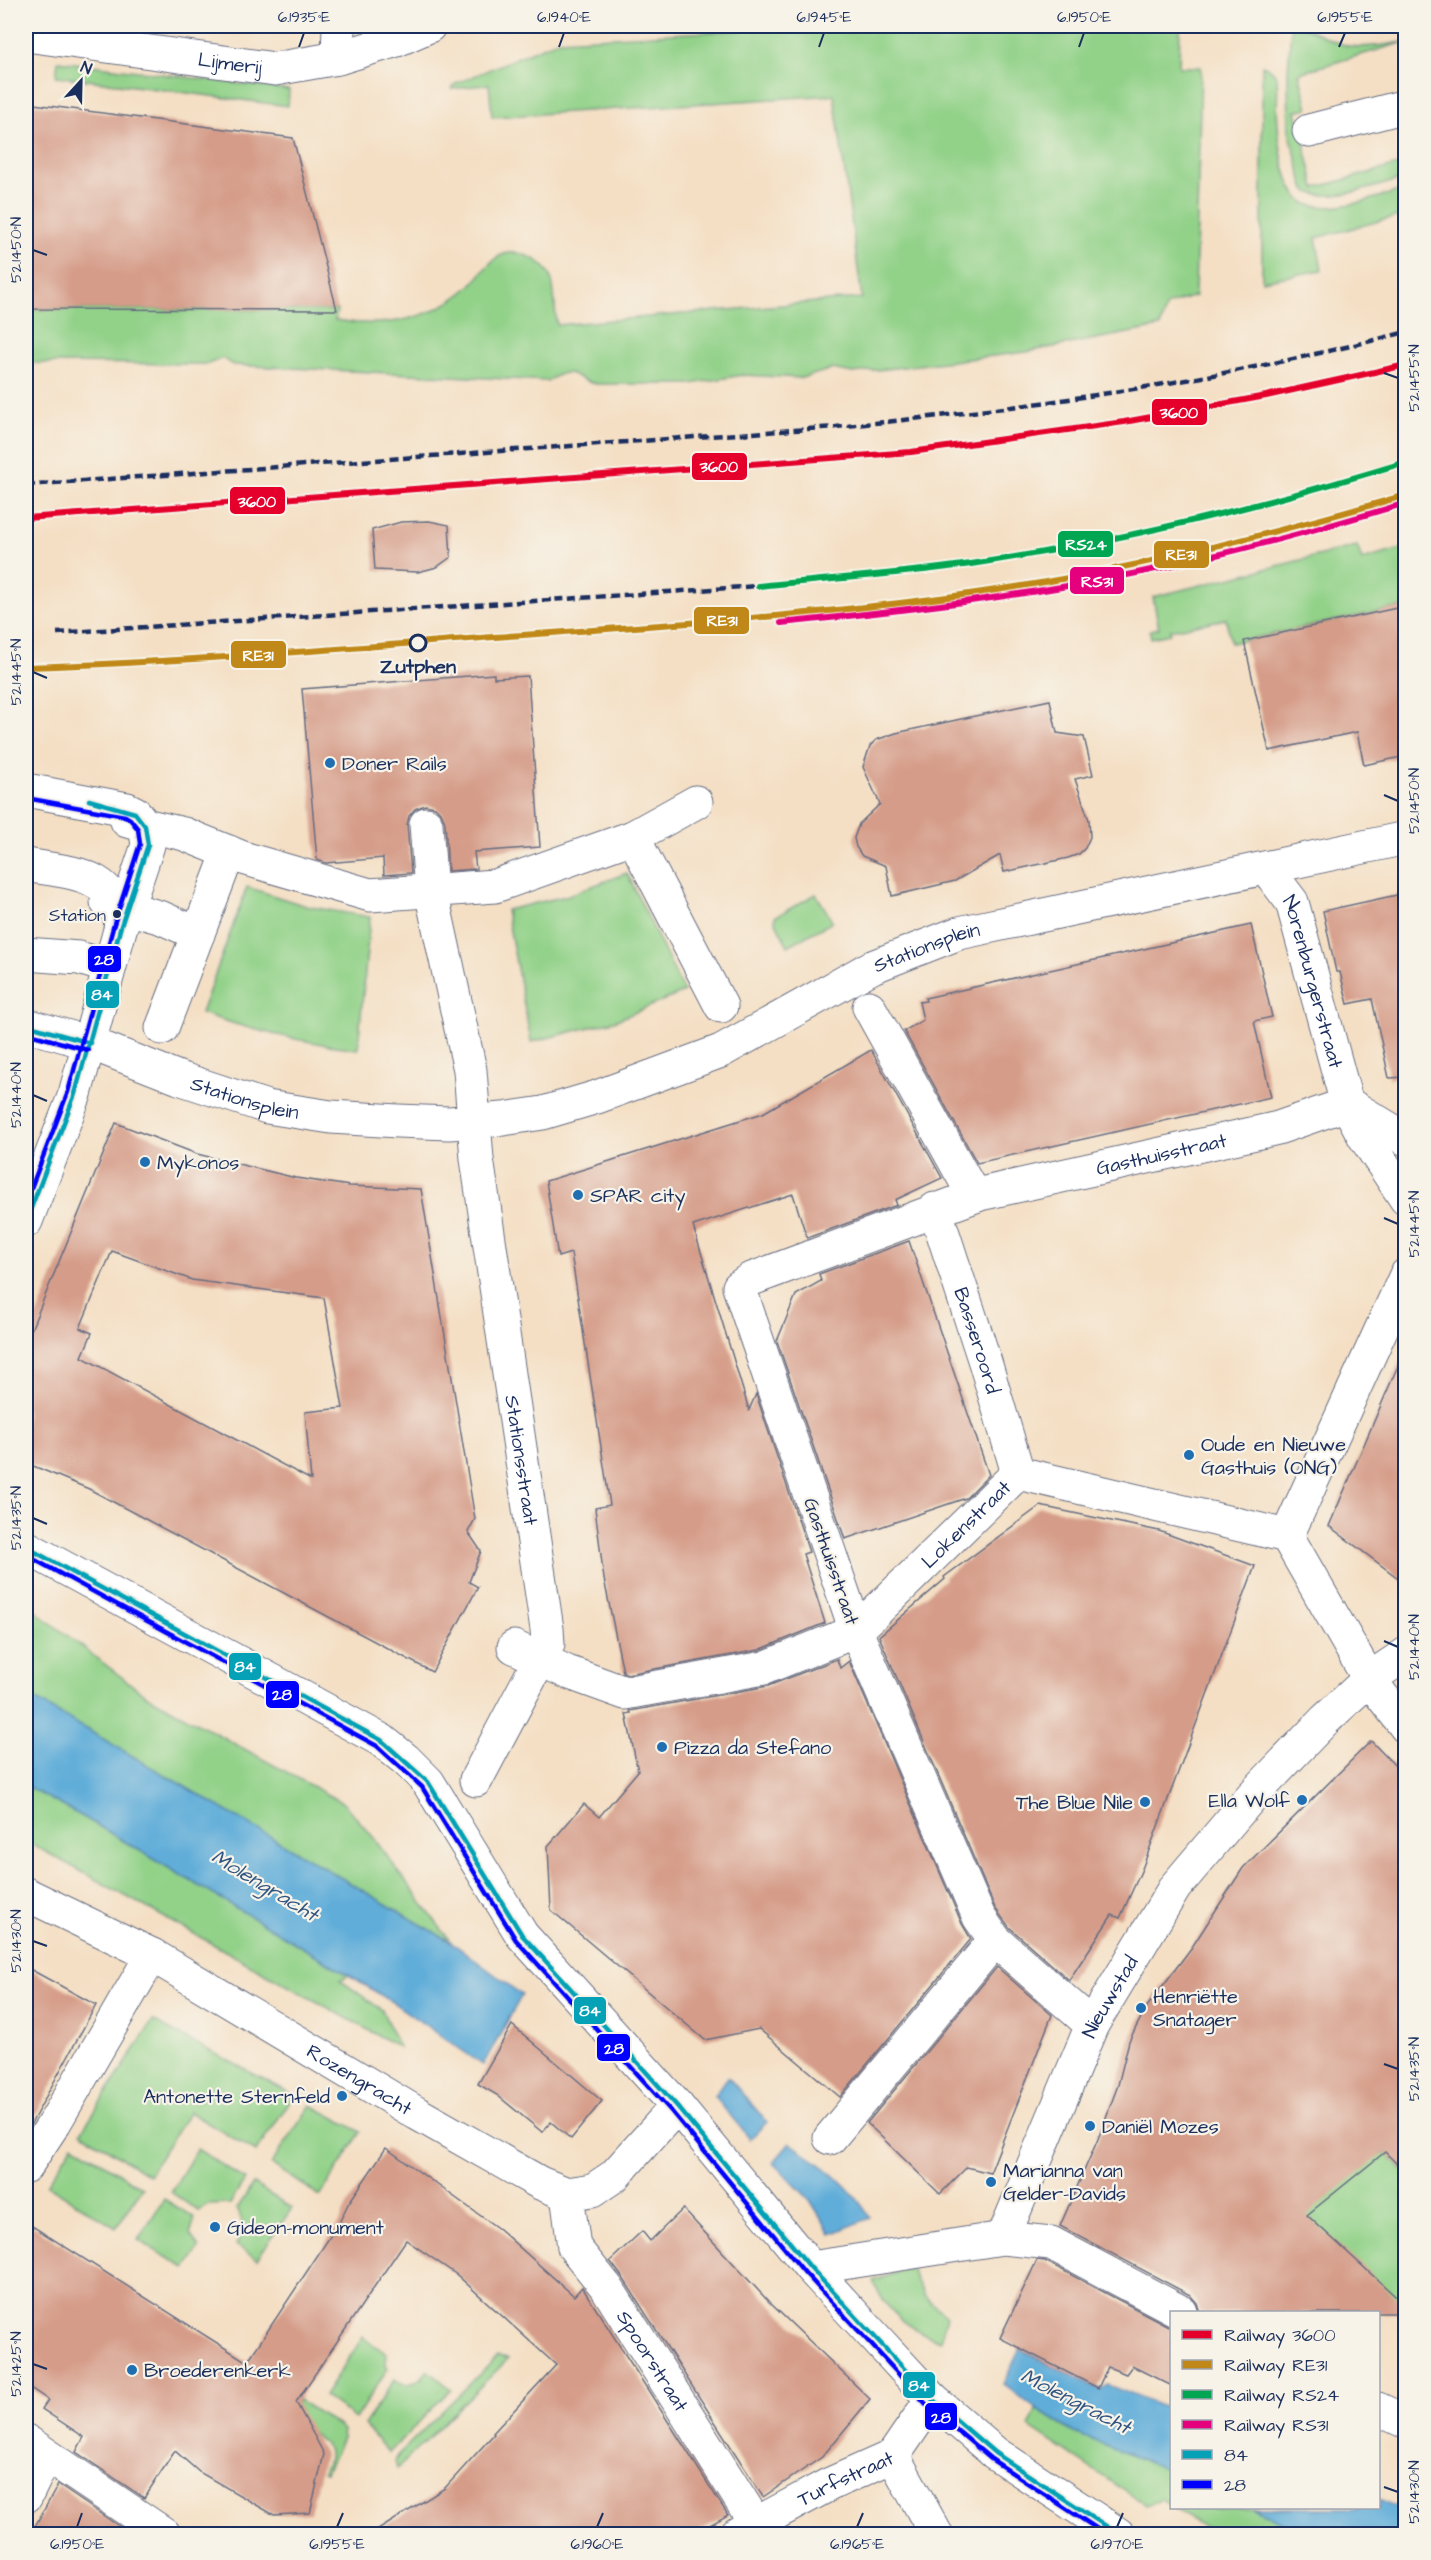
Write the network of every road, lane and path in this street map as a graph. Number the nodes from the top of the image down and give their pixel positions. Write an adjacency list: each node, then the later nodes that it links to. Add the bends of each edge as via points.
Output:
1 (339, 26): 4 (street)
2 (429, 26): 4 (street, Lijmerij)
3 (26, 35): 4 (street, Lijmerij, via 275,69)
4 (338, 58)
5 (1406, 106): 6 (street)
6 (1309, 131)
7 (26, 790): 9 (street, via 127,808 135,813)
8 (696, 802): 11 (street)
9 (136, 824): 13 (street); 17 (street, via 148,845)
10 (426, 824): 16 (street)
11 (633, 837): 16 (street, via 495,886); 21 (street)
12 (1406, 838): 15 (street, Stationsplein)
13 (229, 852): 16 (street, via 370,895); 18 (street)
14 (26, 865): 17 (street, via 92,879 107,888)
15 (1267, 869): 26 (street, Norenburgerstraat, via 1292,902); 27 (street, Stationsplein, via 959,933 872,967 722,1051 543,1113)
16 (431, 891): 27 (street, via 470,1070)
17 (116, 910): 18 (street, via 162,918); 20 (street)
18 (198, 934): 24 (street)
19 (26, 954): 20 (street, via 79,958)
20 (109, 967): 25 (street)
21 (721, 1006)
22 (868, 1007): 29 (street)
23 (26, 1025): 25 (street, Stationsplein)
24 (162, 1028)
25 (90, 1043): 27 (street, Stationsplein, via 267,1107 331,1117); 32 (street, via 75,1094)
26 (1347, 1104): 28 (street); 29 (street, Gasthuisstraat, via 1278,1128); 30 (street, Norenburgerstraat)
27 (474, 1122): 38 (street, Stationsstraat, via 548,1629 548,1644)
28 (1406, 1139)
29 (977, 1195): 31 (street, Gasthuisstraat)
30 (1406, 1198)
31 (935, 1209): 34 (street, Basseroord); 37 (street, Gasthuisstraat, via 739,1287)
32 (26, 1221)
33 (1406, 1275): 35 (street)
34 (1018, 1473): 35 (street, Lokenstraat); 37 (street, Lokenstraat)
35 (1287, 1536): 40 (street)
36 (26, 1547): 47 (street, via 381,1740 406,1760 428,1782 522,1935)
37 (856, 1630): 38 (street, Lokenstraat, via 764,1668 625,1693); 44 (street, Gasthuisstraat, via 979,1917)
38 (527, 1653): 42 (street, Stationsstraat)
39 (1406, 1654): 40 (street, Nieuwstad)
40 (1369, 1679): 41 (street); 46 (street, Nieuwstad, via 1252,1796 1175,1887)
41 (1406, 1727)
42 (476, 1780)
43 (26, 1894): 45 (street, Rozengracht)
44 (995, 1940): 46 (street, Gasthuisstraat); 48 (street)
45 (152, 1955): 49 (street); 50 (street, Rozengracht, via 417,2114)
46 (1092, 2025): 51 (street, Nieuwstad)
47 (678, 2106): 50 (street, via 614,2176 593,2190); 52 (street)
48 (830, 2138)
49 (26, 2166)
50 (567, 2194): 60 (street, Spoorstraat, via 574,2247 607,2288)
51 (1003, 2238): 52 (street); 53 (street, via 1051,2243)
52 (811, 2268): 54 (street)
53 (1177, 2311)
54 (932, 2399): 58 (street, Turfstraat); 63 (street, via 995,2453)
55 (1380, 2410): 56 (street)
56 (1406, 2422)
57 (36, 2448): 59 (street); 61 (street)
58 (893, 2456): 60 (street, Turfstraat); 62 (street)
59 (26, 2496)
60 (746, 2529)
61 (164, 2535)
62 (936, 2535)
63 (1118, 2535)

